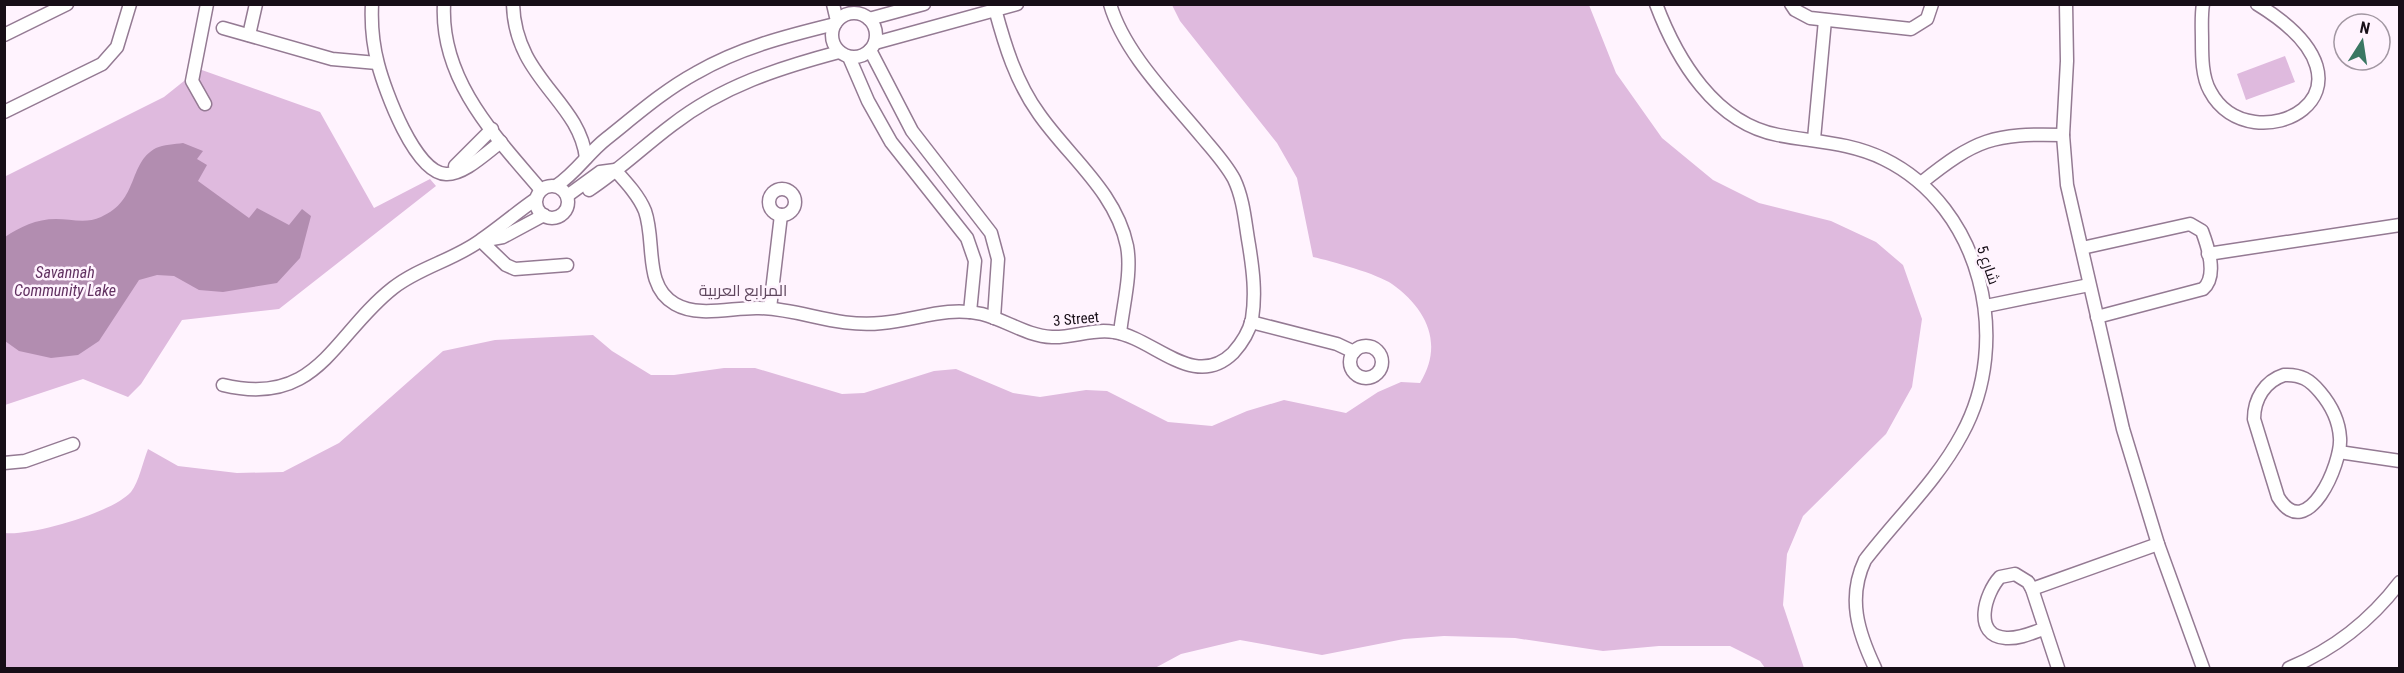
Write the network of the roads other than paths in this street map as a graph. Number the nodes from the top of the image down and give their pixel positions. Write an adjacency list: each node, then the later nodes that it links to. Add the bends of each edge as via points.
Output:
1 (67, 4): 23 (street)
2 (130, 4): 29 (street, via 117,47 102,64)
3 (207, 4): 28 (street, via 192,81)
4 (256, 4): 24 (street)
5 (372, 4): 27 (street)
6 (444, 4): 30 (street, via 444,34 455,73)
7 (513, 4): 31 (street, via 518,40 525,57)
8 (833, 4): 21 (street)
9 (924, 4): 19 (street)
10 (1017, 4): 18 (street)
11 (1110, 4): 58 (street, 3 Street, via 1127,44 1234,179 1243,206 1252,266)
12 (1656, 4): 33 (street, شارع 5, via 1680,55 1726,112 1763,132)
13 (1791, 4): 20 (street, via 1802,15)
14 (1932, 4): 20 (street, via 1927,20 1911,29)
15 (2066, 4): 32 (street)
16 (2204, 4): 17 (street, via 2203,60 2209,90 2226,111 2265,123 2306,109 2318,85 2319,71 2307,46)
17 (2264, 6)
18 (995, 9): 25 (street); 59 (street, via 1026,93 1093,178 1123,232 1128,259)
19 (861, 12): 21 (street, via 846,14); 25 (street, via 875,30)
20 (1825, 20): 33 (street)
21 (836, 22): 26 (street, via 832,40); 34 (street, via 761,44 717,62 675,86)
22 (223, 28): 24 (street)
23 (4, 35)
24 (249, 35): 27 (street, via 332,59)
25 (872, 46): 26 (street, via 864,55); 57 (street, via 912,131 991,233 998,259)
26 (844, 54): 38 (street, via 773,70 731,88 672,124); 55 (street, via 891,142 968,238 975,261)
27 (377, 63): 36 (street, via 393,107)
28 (205, 104)
29 (4, 112)
30 (492, 129): 35 (street); 36 (street, via 460,162 447,168 433,166)
31 (580, 133): 34 (street); 37 (street)
32 (2063, 135): 39 (street, via 2017,134 1988,139 1960,153); 49 (street, via 2067,185)
33 (1814, 140): 39 (street, شارع 5, via 1861,149)
34 (603, 141): 37 (street)
35 (501, 142): 36 (street, via 451,174 429,168); 41 (street)
36 (416, 150)
37 (586, 158): 40 (street)
38 (615, 171): 42 (street, via 600,172); 54 (street, 3 Street, via 644,208 654,277 669,300 698,310)
39 (1921, 183): 53 (street, شارع 5, via 1959,230)
40 (556, 186): 41 (street); 42 (street)
41 (538, 195): 43 (street); 44 (street, via 538,210)
42 (568, 199): 44 (street, via 559,216)
43 (520, 209): 46 (street); 48 (street)
44 (544, 215): 46 (street)
45 (781, 215): 54 (street)
46 (529, 224): 48 (street, via 503,237)
47 (2400, 225): 50 (street)
48 (481, 241): 51 (street, via 515,269); 61 (street, via 425,267 393,288 328,358 299,379 261,389)
49 (2082, 248): 50 (street, via 2190,224 2202,231); 52 (street)
50 (2208, 254): 56 (street, via 2211,280 2203,289)
51 (567, 265)
52 (2089, 285): 53 (street); 56 (street)
53 (1986, 306): 70 (street, شارع 5, via 1983,373 1964,432 1929,483 1865,560 1858,576 1855,610)
54 (770, 308): 55 (street, 3 Street, via 859,325 939,311)
55 (970, 312): 57 (street, 3 Street)
56 (2097, 317): 66 (street, via 2123,429)
57 (994, 318): 59 (street, 3 Street, via 1043,336)
58 (1251, 322): 59 (street, 3 Street, via 1240,345 1219,363 1209,366 1188,365); 60 (street)
59 (1120, 333)
60 (1354, 352)
61 (223, 385)
62 (73, 444): 65 (street)
63 (2339, 452): 63 (street, via 2337,420 2313,384 2292,374 2277,377 2265,387 2255,406 2254,419 2278,497 2286,508 2299,512 2316,503); 64 (street)
64 (2400, 461)
65 (4, 464)
66 (2158, 543): 68 (street); 72 (street)
67 (2400, 582): 73 (street, via 2343,638)
68 (2032, 589): 69 (street); 69 (street, via 2015,574 2000,577 1986,601 1985,621 1993,634 2009,639)
69 (2043, 629): 71 (street)
70 (1875, 669)
71 (2058, 669)
72 (2203, 669)
73 (2289, 669)

